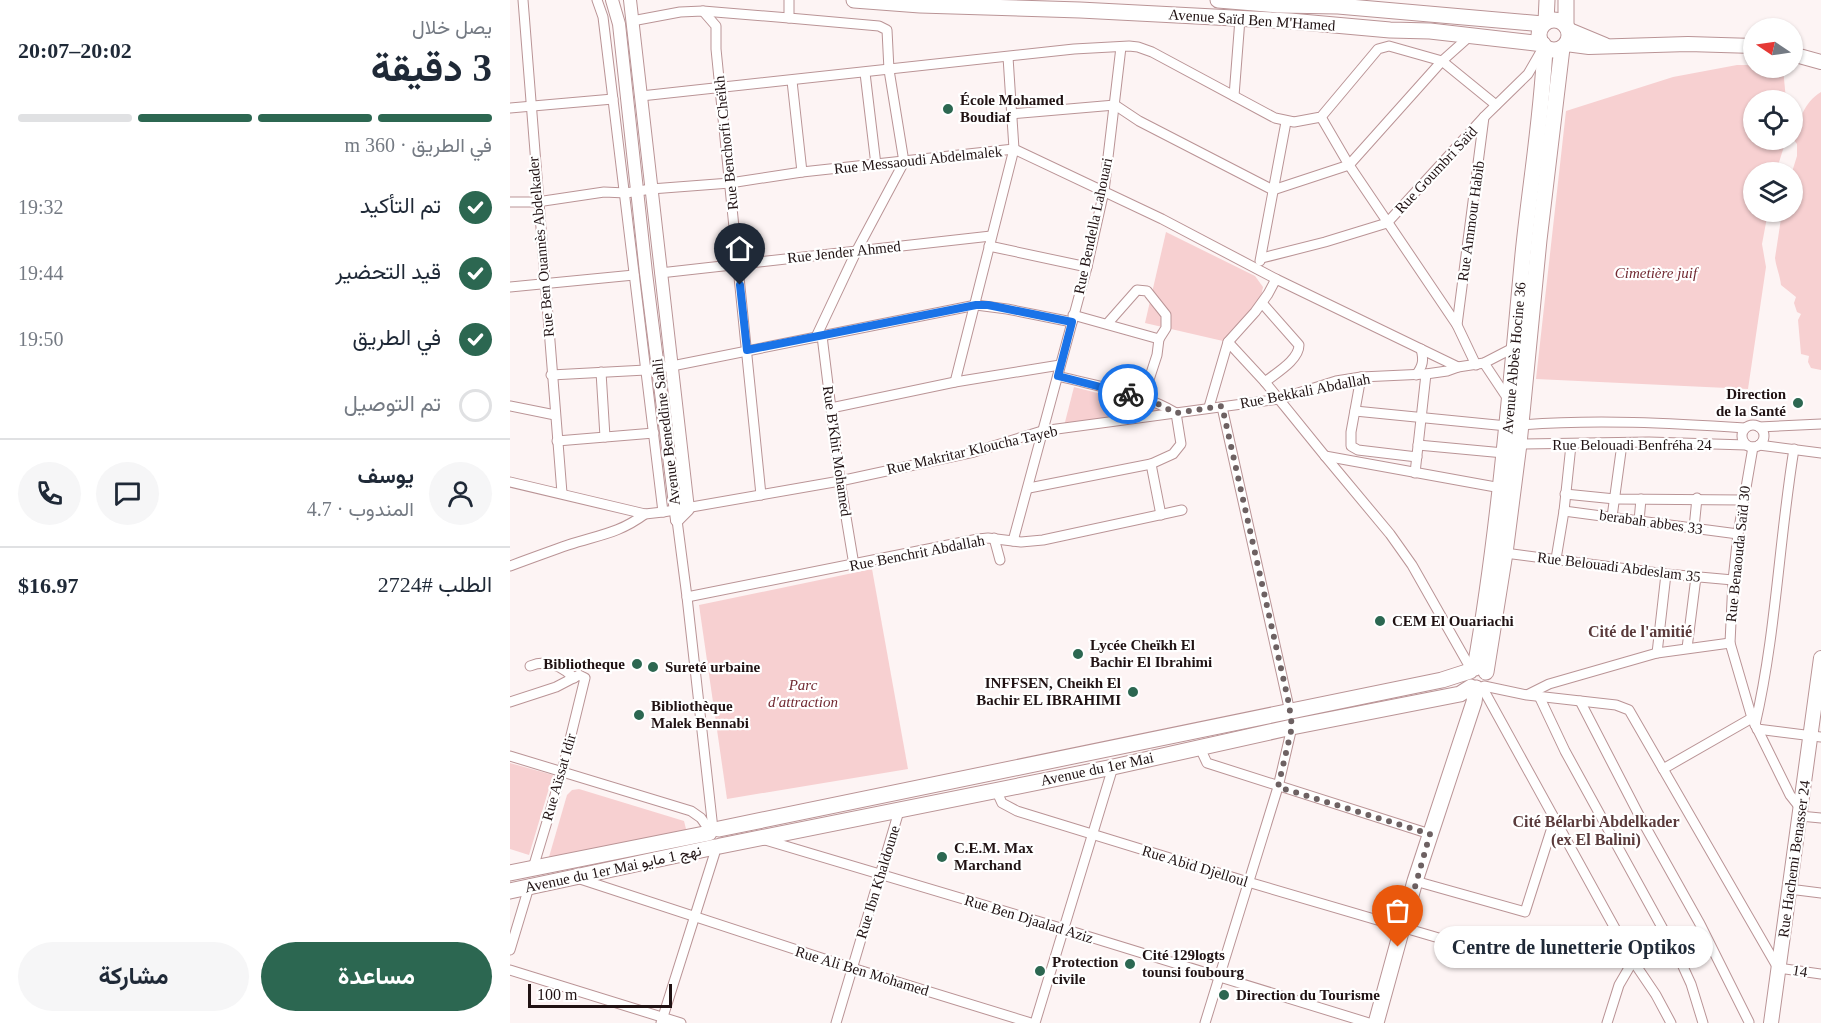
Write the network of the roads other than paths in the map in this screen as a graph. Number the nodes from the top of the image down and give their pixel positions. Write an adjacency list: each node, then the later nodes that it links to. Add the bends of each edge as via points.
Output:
1 (523, 0): 33 (street, Rue Ben Ouannès Abdelkader)
2 (597, 0): 32 (street, Avenue Beneddine Sahli, via 603,17)
3 (612, 0): 50 (street, Avenue Beneddine Sahli, via 619,24)
4 (630, 0): 14 (street, Avenue Beneddine Sahli)
5 (789, 0): 12 (street)
6 (854, 0): 13 (main road, Avenue Saïd Ben M'Hamed)
7 (1218, 0): 10 (main road, Avenue Saïd Ben M'Hamed)
8 (1547, 0): 15 (main road)
9 (1566, 0): 17 (main road, Avenue Abbès Hocine 36)
10 (1391, 6): 15 (main road, Avenue Saïd Ben M'Hamed)
11 (703, 11): 12 (street); 14 (street); 29 (street, Rue Benchorfi Cheïkh, via 716,26)
12 (789, 18): 26 (street, via 887,30)
13 (1240, 19): 18 (main road, Avenue Saïd Ben M'Hamed); 31 (street)
14 (632, 21): 30 (street, Avenue Beneddine Sahli)
15 (1544, 23): 17 (main road, via 1554,19); 19 (main road, via 1539,34)
16 (1470, 36): 18 (main road, Avenue Saïd Ben M'Hamed, via 1430,31); 19 (main road, Avenue Saïd Ben M'Hamed); 24 (street)
17 (1566, 37): 19 (main road, via 1553,50); 20 (main road, via 1589,47); 103 (main road, Avenue Abbès Hocine 36)
18 (1390, 38): 24 (street); 38 (street)
19 (1544, 45): 35 (street, Rue Goumbri Saïd, via 1528,74); 73 (main road, Avenue Abbès Hocine 36)
20 (1743, 46)
21 (1121, 47): 22 (street); 31 (street, via 1152,52); 34 (street, Rue Bendella Lahouari)
22 (1008, 57): 26 (street); 37 (street)
23 (1803, 57): 25 (main road)
24 (1442, 61): 35 (street); 44 (street)
25 (1821, 62)
26 (889, 70): 27 (street); 42 (street)
27 (865, 73): 28 (street); 43 (street)
28 (792, 81): 29 (street); 45 (street)
29 (720, 88): 30 (street); 46 (street, Rue Benchorfi Cheïkh)
30 (641, 96): 47 (street, Avenue Beneddine Sahli)
31 (1234, 96): 40 (street)
32 (613, 99): 33 (street); 50 (street, Avenue Beneddine Sahli)
33 (530, 105): 36 (street); 52 (street, Rue Ben Ouannès Abdelkader)
34 (1114, 105): 37 (street); 48 (street); 49 (street, Rue Bendella Lahouari)
35 (1496, 105): 39 (street, Rue Goumbri Saïd)
36 (510, 108)
37 (1011, 114): 41 (street)
38 (1321, 117): 40 (street); 44 (street)
39 (1485, 117): 53 (street, Rue Goumbri Saïd); 69 (street, Rue Ammour Habib)
40 (1286, 122): 48 (street)
41 (1014, 149): 42 (street, Rue Messaoudi Abdelmalek); 49 (street, Rue Messaoudi Abdelmalek); 54 (street)
42 (904, 162): 43 (street, Rue Messaoudi Abdelmalek); 55 (street)
43 (876, 165): 45 (street, Rue Messaoudi Abdelmalek)
44 (1349, 165): 48 (street); 53 (street)
45 (802, 172): 46 (street, Rue Messaoudi Abdelmalek)
46 (730, 183): 47 (street, Rue Messaoudi Abdelmalek); 57 (street, Rue Benchorfi Cheïkh)
47 (651, 189): 50 (street, Rue Messaoudi Abdelmalek); 60 (street, Avenue Beneddine Sahli)
48 (1273, 190): 56 (street)
49 (1104, 191): 58 (street, Rue Bendella Lahouari); 59 (street, Rue Messaoudi Abdelmalek)
50 (632, 192): 52 (street, Rue Messaoudi Abdelmalek); 61 (street, Avenue Beneddine Sahli); 80 (street, Avenue Beneddine Sahli)
51 (510, 202): 52 (street, Rue Messaoudi Abdelmalek)
52 (537, 202): 63 (street, Rue Ben Ouannès Abdelkader)
53 (1387, 223): 56 (street, Rue Goumbri Saïd); 69 (street)
54 (990, 241): 55 (street, Rue Jender Ahmed); 58 (street, Rue Jender Ahmed); 66 (street)
55 (857, 250): 57 (street, Rue Jender Ahmed); 70 (street)
56 (1262, 258): 59 (street)
57 (737, 263): 60 (street, Rue Jender Ahmed); 75 (street, Rue Benchorfi Cheïkh)
58 (1087, 267): 67 (street, Rue Bendella Lahouari)
59 (1256, 268): 62 (street, Rue Messaoudi Abdelmalek)
60 (660, 273): 78 (street, Avenue Beneddine Sahli)
61 (634, 275): 63 (street); 80 (street, Avenue Beneddine Sahli)
62 (1276, 279): 65 (street); 74 (street, Rue Messaoudi Abdelmalek)
63 (545, 283): 64 (street); 83 (street, Rue Ben Ouannès Abdelkader)
64 (510, 286)
65 (1262, 303): 72 (street); 88 (street, via 1299,345 1295,356)
66 (976, 305): 67 (street); 70 (street); 87 (street)
67 (1072, 319): 68 (street); 77 (street, Rue Bendella Lahouari)
68 (1107, 324): 71 (street); 71 (street, via 1142,289 1166,315 1166,328)
69 (1457, 325): 76 (street)
70 (819, 337): 75 (street); 95 (street, Rue B'Khit Mohamed)
71 (1160, 339): 89 (street)
72 (1228, 342): 88 (street); 94 (street)
73 (1515, 347): 76 (street); 91 (main road, Avenue Abbès Hocine 36)
74 (1420, 349): 79 (street, Rue Messaoudi Abdelmalek); 84 (street, via 1424,358)
75 (747, 350): 78 (street); 130 (street, Rue Benchorfi Cheïkh)
76 (1480, 364): 79 (street, Rue Bekkali Abdallah); 91 (street)
77 (1060, 365): 85 (street, Rue Bendella Lahouari); 87 (street)
78 (672, 366): 80 (street); 135 (street, Avenue Beneddine Sahli)
79 (1458, 367): 82 (street, Rue Bekkali Abdallah)
80 (652, 369): 81 (street); 107 (street, Avenue Beneddine Sahli); 139 (street, Avenue Beneddine Sahli)
81 (601, 372): 83 (street); 108 (street)
82 (1426, 374): 84 (street, Rue Bekkali Abdallah); 99 (street)
83 (551, 375): 98 (street, Rue Ben Ouannès Abdelkader)
84 (1416, 375): 86 (street, Rue Bekkali Abdallah)
85 (1058, 376): 89 (street); 106 (street, Rue Bendella Lahouari)
86 (1360, 377): 90 (street, Rue Bekkali Abdallah); 96 (street)
87 (955, 382): 95 (street)
88 (1265, 382): 90 (street)
89 (1143, 398): 97 (street)
90 (1279, 399): 93 (street, Rue Bekkali Abdallah); 120 (street)
91 (1509, 399): 103 (main road, Avenue Abbès Hocine 36)
92 (510, 406): 98 (street)
93 (1222, 406): 94 (street, Rue Makritar Kloucha Tayeb); 167 (street)
94 (1209, 407): 97 (street, Rue Makritar Kloucha Tayeb)
95 (831, 408): 124 (street, Rue B'Khit Mohamed)
96 (1355, 411): 99 (street, Rue Belouadi Benfréha 24); 121 (street, via 1350,442 1353,448)
97 (1176, 413): 106 (street, Rue Makritar Kloucha Tayeb); 122 (street, via 1181,444 1178,450)
98 (555, 415): 109 (street, Rue Ben Ouannès Abdelkader)
99 (1421, 418): 103 (street, Rue Belouadi Benfréha 24); 114 (street)
100 (1647, 422): 101 (street, Rue Belouadi Benfréha 24); 105 (street, Rue Belouadi Benfréha 24); 110 (street)
101 (1547, 423): 103 (street, Rue Belouadi Benfréha 24); 112 (street)
102 (1821, 424): 104 (street)
103 (1514, 426): 111 (main road, Avenue Abbès Hocine 36); 118 (main road, Avenue Abbès Hocine 36)
104 (1759, 427): 105 (street); 116 (street, via 1763,436)
105 (1745, 428): 116 (street, via 1742,438)
106 (1042, 431): 124 (street, Rue Makritar Kloucha Tayeb, via 975,452); 126 (street, Rue Bendella Lahouari)
107 (654, 433): 108 (street); 139 (street, Avenue Beneddine Sahli)
108 (605, 437): 109 (street)
109 (557, 441): 128 (street, Rue Ben Ouannès Abdelkader)
110 (1649, 442): 113 (street, Rue Belouadi Benfréha 24); 116 (street, Rue Belouadi Benfréha 24)
111 (1519, 444): 112 (street, Rue Belouadi Benfréha 24); 147 (main road, Avenue Abbès Hocine 36)
112 (1547, 444): 115 (street, Rue Belouadi Benfréha 24)
113 (1622, 444): 115 (street, Rue Belouadi Benfréha 24); 132 (street)
114 (1418, 445): 118 (street); 121 (street)
115 (1571, 445): 129 (street)
116 (1753, 445): 117 (street, Rue Belouadi Benfréha 24); 134 (street, Rue Benaouda Saïd 30)
117 (1794, 449): 119 (street, Rue Belouadi Benfréha 24); 168 (street, via 1763,690)
118 (1504, 453): 127 (main road, Avenue Abbès Hocine 36)
119 (1821, 453)
120 (1324, 456): 123 (street); 161 (street, via 1412,565)
121 (1418, 457): 123 (street)
122 (1151, 464): 126 (street); 140 (street)
123 (1415, 473): 127 (street)
124 (840, 481): 130 (street, Rue Makritar Kloucha Tayeb); 150 (street, Rue B'Khit Mohamed)
125 (510, 482): 128 (street)
126 (1029, 488): 146 (street, Rue Bendella Lahouari)
127 (1501, 488): 161 (main road, Avenue Abbès Hocine 36)
128 (562, 493): 138 (street)
129 (1565, 494): 132 (street); 137 (street)
130 (761, 495): 135 (street, Rue Makritar Kloucha Tayeb)
131 (1697, 498): 133 (street); 134 (street); 143 (street)
132 (1615, 499): 133 (street); 141 (street)
133 (1641, 499): 142 (street)
134 (1742, 500): 144 (street, Rue Benaouda Saïd 30)
135 (688, 508): 139 (street, Avenue Beneddine Sahli)
136 (1182, 510): 140 (street, Rue Benchrit Abdallah)
137 (1564, 511): 141 (street, berabah abbes 33); 148 (street)
138 (645, 514): 139 (street); 151 (street, via 608,535)
139 (672, 514): 155 (street)
140 (1161, 514): 146 (street, Rue Benchrit Abdallah, via 1043,540)
141 (1612, 517): 142 (street, berabah abbes 33)
142 (1639, 522): 143 (street, berabah abbes 33)
143 (1694, 528): 144 (street, berabah abbes 33)
144 (1738, 534): 154 (street, Rue Benaouda Saïd 30)
145 (994, 538): 146 (street, Rue Benchrit Abdallah); 149 (street); 150 (street, Rue Benchrit Abdallah)
146 (1013, 541)
147 (1505, 553): 148 (street, Rue Belouadi Abdeslam 35); 161 (main road, Avenue Abbès Hocine 36)
148 (1556, 559): 152 (street, Rue Belouadi Abdeslam 35)
149 (1000, 560)
150 (854, 565): 155 (street, Rue Benchrit Abdallah)
151 (510, 566)
152 (1666, 574): 153 (street, Rue Belouadi Abdeslam 35); 158 (street)
153 (1696, 577): 154 (street, Rue Belouadi Abdeslam 35); 157 (street)
154 (1733, 580): 156 (street, Rue Benaouda Saïd 30)
155 (687, 597): 186 (street)
156 (1730, 643): 157 (street); 168 (street, Rue Benaouda Saïd 30)
157 (1687, 648): 158 (street)
158 (1657, 652): 163 (street, via 1549,684)
159 (1821, 658): 171 (main road, Rue Hachemi Benasser 24)
160 (530, 666): 162 (street, via 538,662 555,664)
161 (1478, 676): 163 (street); 167 (main road, Avenue du 1er Mai); 169 (main road, Avenue du 1er Mai, via 1460,694); 182 (street); 185 (main road, via 1474,702)
162 (574, 678): 166 (street); 176 (street, Rue Aïssat Idir, via 585,678)
163 (1527, 695): 164 (street)
164 (1539, 696): 165 (street); 218 (street, via 1680,960)
165 (1580, 701): 175 (street, via 1629,710); 219 (street)
166 (510, 702)
167 (1290, 712): 169 (main road); 170 (main road, Avenue du 1er Mai)
168 (1755, 724): 171 (street); 175 (street); 181 (street, Rue Benaouda Saïd 30)
169 (1292, 727): 172 (main road, Avenue du 1er Mai); 178 (street)
170 (1197, 730): 172 (main road); 177 (main road, Avenue du 1er Mai)
171 (1816, 736): 181 (main road, Rue Hachemi Benasser 24)
172 (1200, 748): 174 (main road, Avenue du 1er Mai); 178 (street, via 1207,763)
173 (510, 756): 176 (street)
174 (1113, 767): 179 (main road, Avenue du 1er Mai); 184 (street)
175 (1664, 769): 205 (street)
176 (562, 772): 186 (street, via 691,811); 188 (street, Rue Aïssat Idir)
177 (992, 772): 179 (main road); 186 (main road, Avenue du 1er Mai)
178 (1278, 787): 185 (street); 193 (street)
179 (996, 790): 180 (main road, Avenue du 1er Mai); 184 (street, Rue Abid Djelloul, via 1007,806)
180 (899, 811): 187 (main road, Avenue du 1er Mai); 190 (street, Rue Ibn Khaldoune)
181 (1800, 813): 183 (street); 195 (main road, Rue Hachemi Benasser 24)
182 (1555, 818): 192 (street, via 1525,912); 203 (street)
183 (1821, 818)
184 (1094, 834): 193 (street, Rue Abid Djelloul); 200 (street)
185 (1430, 834): 192 (main road)
186 (715, 837): 187 (main road, Avenue du 1er Mai); 188 (main road, Avenue du 1er Mai نهج 1 مايو); 191 (main road, Avenue du 1er Mai نهج 1 مايو); 198 (street)
187 (757, 838): 190 (street, Rue Ben Djaalad Aziz)
188 (533, 868): 189 (main road, Avenue du 1er Mai نهج 1 مايو); 194 (main road)
189 (511, 872)
190 (882, 875): 200 (street, Rue Ben Djaalad Aziz); 204 (street, Rue Ibn Khaldoune)
191 (574, 877): 194 (main road, Avenue du 1er Mai نهج 1 مايو); 198 (street)
192 (1415, 881): 199 (main road)
193 (1248, 882): 199 (street, Rue Abid Djelloul); 208 (street)
194 (529, 887): 196 (main road, Avenue du 1er Mai نهج 1 مايو); 202 (street)
195 (1789, 889): 197 (street); 205 (main road, Rue Hachemi Benasser 24)
196 (510, 891)
197 (1821, 893)
198 (693, 917): 204 (street, Rue Ali Ben Mohamed); 209 (street)
199 (1404, 928): 201 (street, Rue Abid Djelloul); 215 (main road)
200 (1064, 929): 208 (street, Rue Ben Djaalad Aziz); 212 (street)
201 (1449, 941)
202 (510, 950)
203 (1633, 961): 216 (street, via 1619,985); 217 (street)
204 (852, 968): 211 (street, Rue Ibn Khaldoune); 212 (street, Rue Ali Ben Mohamed)
205 (1778, 968): 207 (street, 14); 220 (main road, Rue Hachemi Benasser 24)
206 (510, 970): 209 (street)
207 (1821, 975)
208 (1219, 977): 213 (street); 214 (street, Rue Ben Djaalad Aziz)
209 (662, 1020): 210 (street)
210 (681, 1023)
211 (836, 1023)
212 (1033, 1023)
213 (1205, 1023)
214 (1369, 1023)
215 (1376, 1023)
216 (1607, 1023)
217 (1671, 1023)
218 (1703, 1023)
219 (1751, 1023)
220 (1771, 1023)

